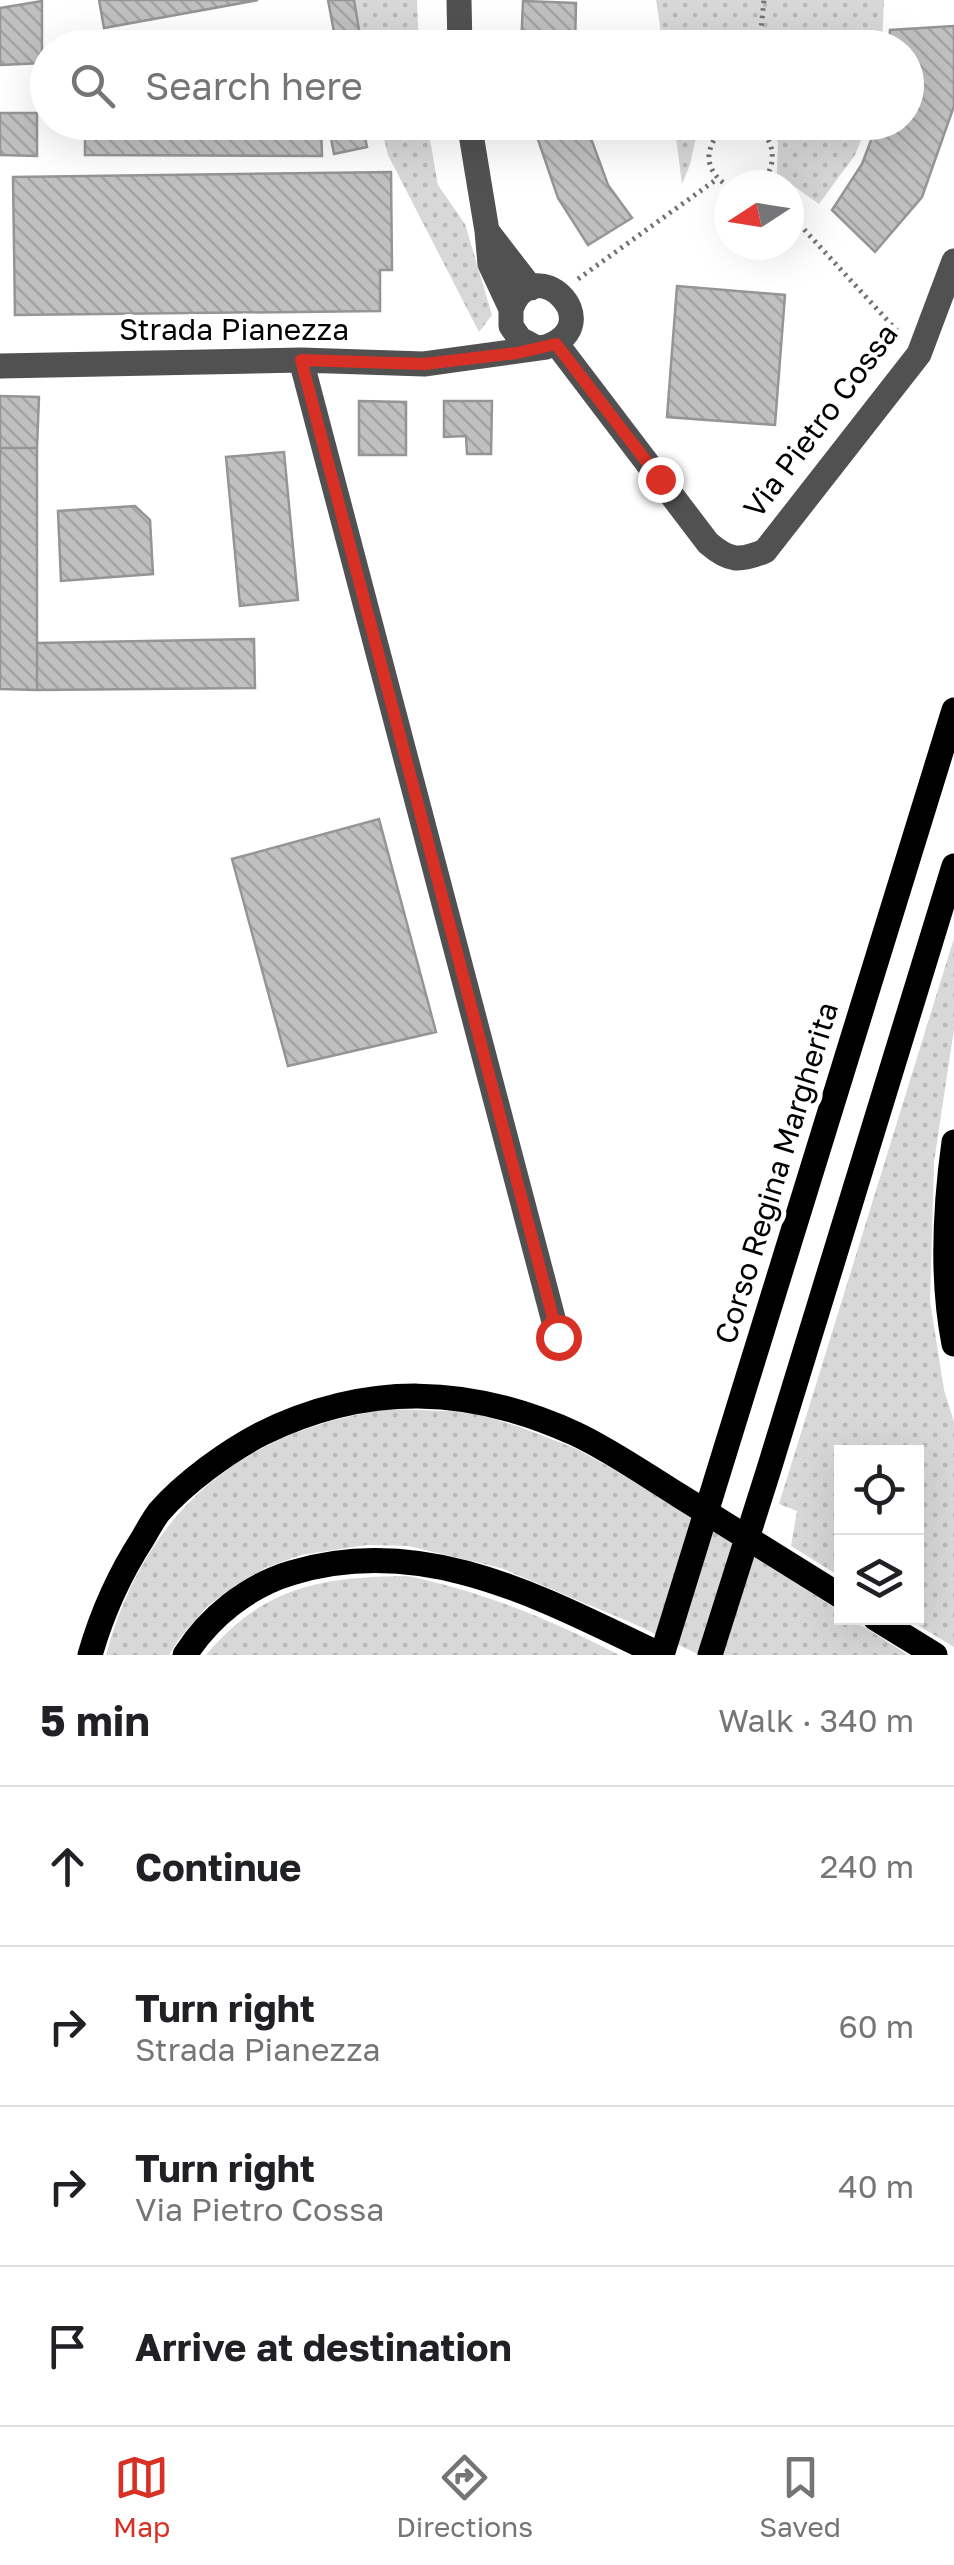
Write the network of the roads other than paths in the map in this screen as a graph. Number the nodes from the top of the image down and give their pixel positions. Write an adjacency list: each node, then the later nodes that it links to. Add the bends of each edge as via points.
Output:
1 (459, 0): 2 (street)
2 (460, 30)
3 (472, 140): 4 (street, Via Pietro Cossa)
4 (487, 230): 6 (street, Via Pietro Cossa); 7 (street, Via Pietro Cossa, via 490,264)
5 (954, 260): 8 (street, Via Pietro Cossa, via 918,354 765,551 736,560 708,543)
6 (531, 288): 7 (street, via 514,301); 8 (street, via 550,287 569,305 566,334)
7 (511, 318): 8 (street, Via Pietro Cossa, via 520,339); 9 (street, Strada Pianezza, via 501,337)
8 (546, 345): 9 (street, Strada Pianezza)
9 (468, 358): 10 (street, Strada Pianezza, via 424,364)
10 (301, 360): 11 (street, Strada Pianezza); 15 (street)
11 (0, 366)
12 (954, 710): 21 (main road, Corso Regina Margherita)
13 (954, 866): 22 (main road)
14 (954, 1142): 16 (main road, via 946,1258)
15 (558, 1337)
16 (954, 1344)
17 (834, 1592): 19 (main road, via 608,1452 543,1420 480,1401 378,1398 318,1410 237,1446 159,1512 122,1570)
18 (886, 1625): 23 (main road)
19 (90, 1655)
20 (185, 1655): 21 (main road, via 227,1607 267,1580 369,1558 421,1562 526,1591)
21 (661, 1655)
22 (710, 1655)
23 (935, 1655)

